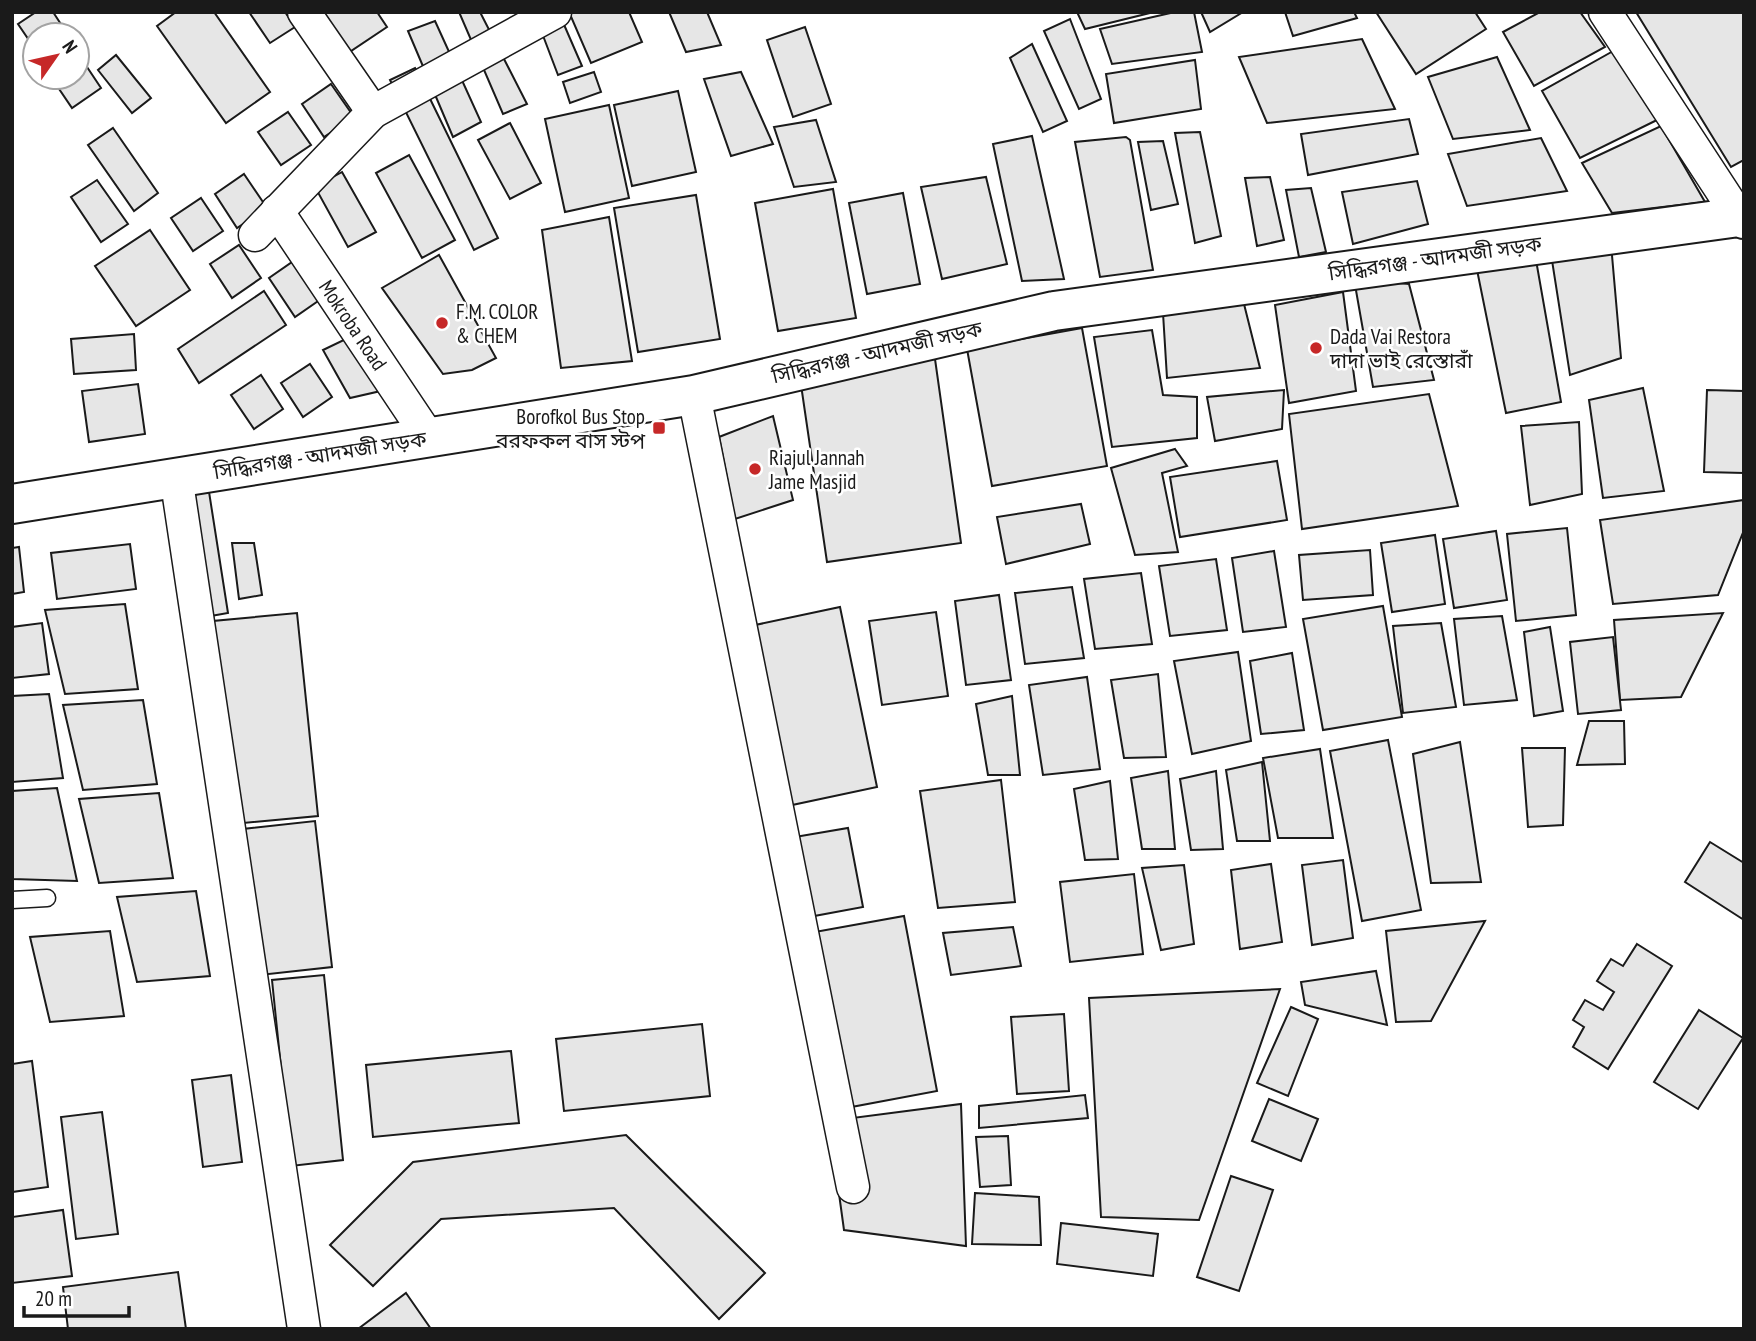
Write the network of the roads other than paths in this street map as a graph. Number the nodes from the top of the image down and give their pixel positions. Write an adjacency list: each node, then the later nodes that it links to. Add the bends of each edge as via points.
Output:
1 (304, 12): 4 (street)
2 (555, 12): 4 (street)
3 (1605, 12): 6 (street)
4 (373, 112): 5 (street)
5 (277, 211): 7 (street); 9 (street, Mokroba Road)
6 (1741, 218): 8 (main road, সিদ্ধিরগঞ্জ - আদমজী সড়ক, via 1055,311)
7 (255, 235)
8 (694, 395): 9 (main road, সিদ্ধিরগঞ্জ - আদমজী সড়ক); 14 (street)
9 (429, 438): 10 (main road, সিদ্ধিরগঞ্জ - আদমজী সড়ক)
10 (176, 477): 11 (main road, সিদ্ধিরগঞ্জ - আদমজী সড়ক); 15 (street)
11 (12, 504)
12 (47, 898): 13 (lane)
13 (12, 900)
14 (853, 1188)
15 (304, 1329)

